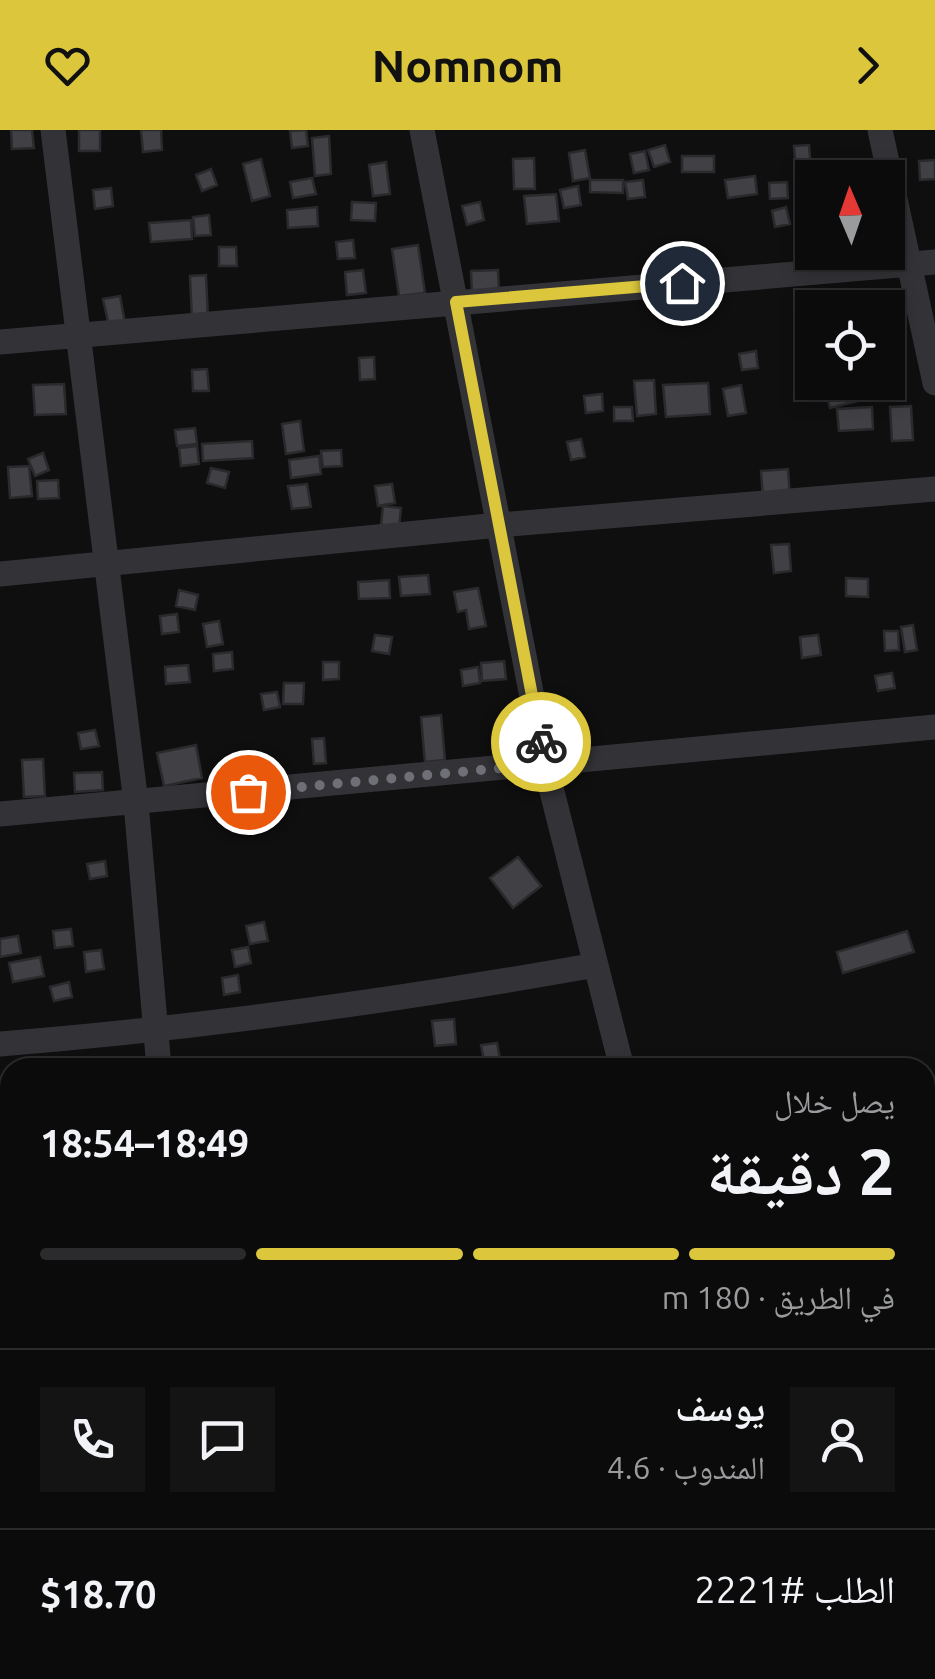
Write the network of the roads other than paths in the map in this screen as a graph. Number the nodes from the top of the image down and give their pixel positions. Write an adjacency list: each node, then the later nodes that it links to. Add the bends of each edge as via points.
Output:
1 (54, 130): 7 (street)
2 (422, 130): 6 (street)
3 (880, 130): 5 (street)
4 (935, 262): 5 (street)
5 (909, 264): 6 (street); 9 (street)
6 (456, 302): 7 (street); 11 (street)
7 (81, 338): 8 (street); 12 (street)
8 (0, 342)
9 (935, 384)
10 (935, 489): 11 (street)
11 (499, 525): 12 (street); 15 (street)
12 (108, 566): 13 (street); 16 (street)
13 (0, 574)
14 (935, 726): 15 (street)
15 (545, 764): 16 (street); 18 (street)
16 (136, 803): 17 (street); 19 (street)
17 (0, 814)
18 (596, 965): 19 (street); 22 (street)
19 (156, 1032): 20 (street); 21 (street)
20 (0, 1044)
21 (158, 1058)
22 (619, 1058)

